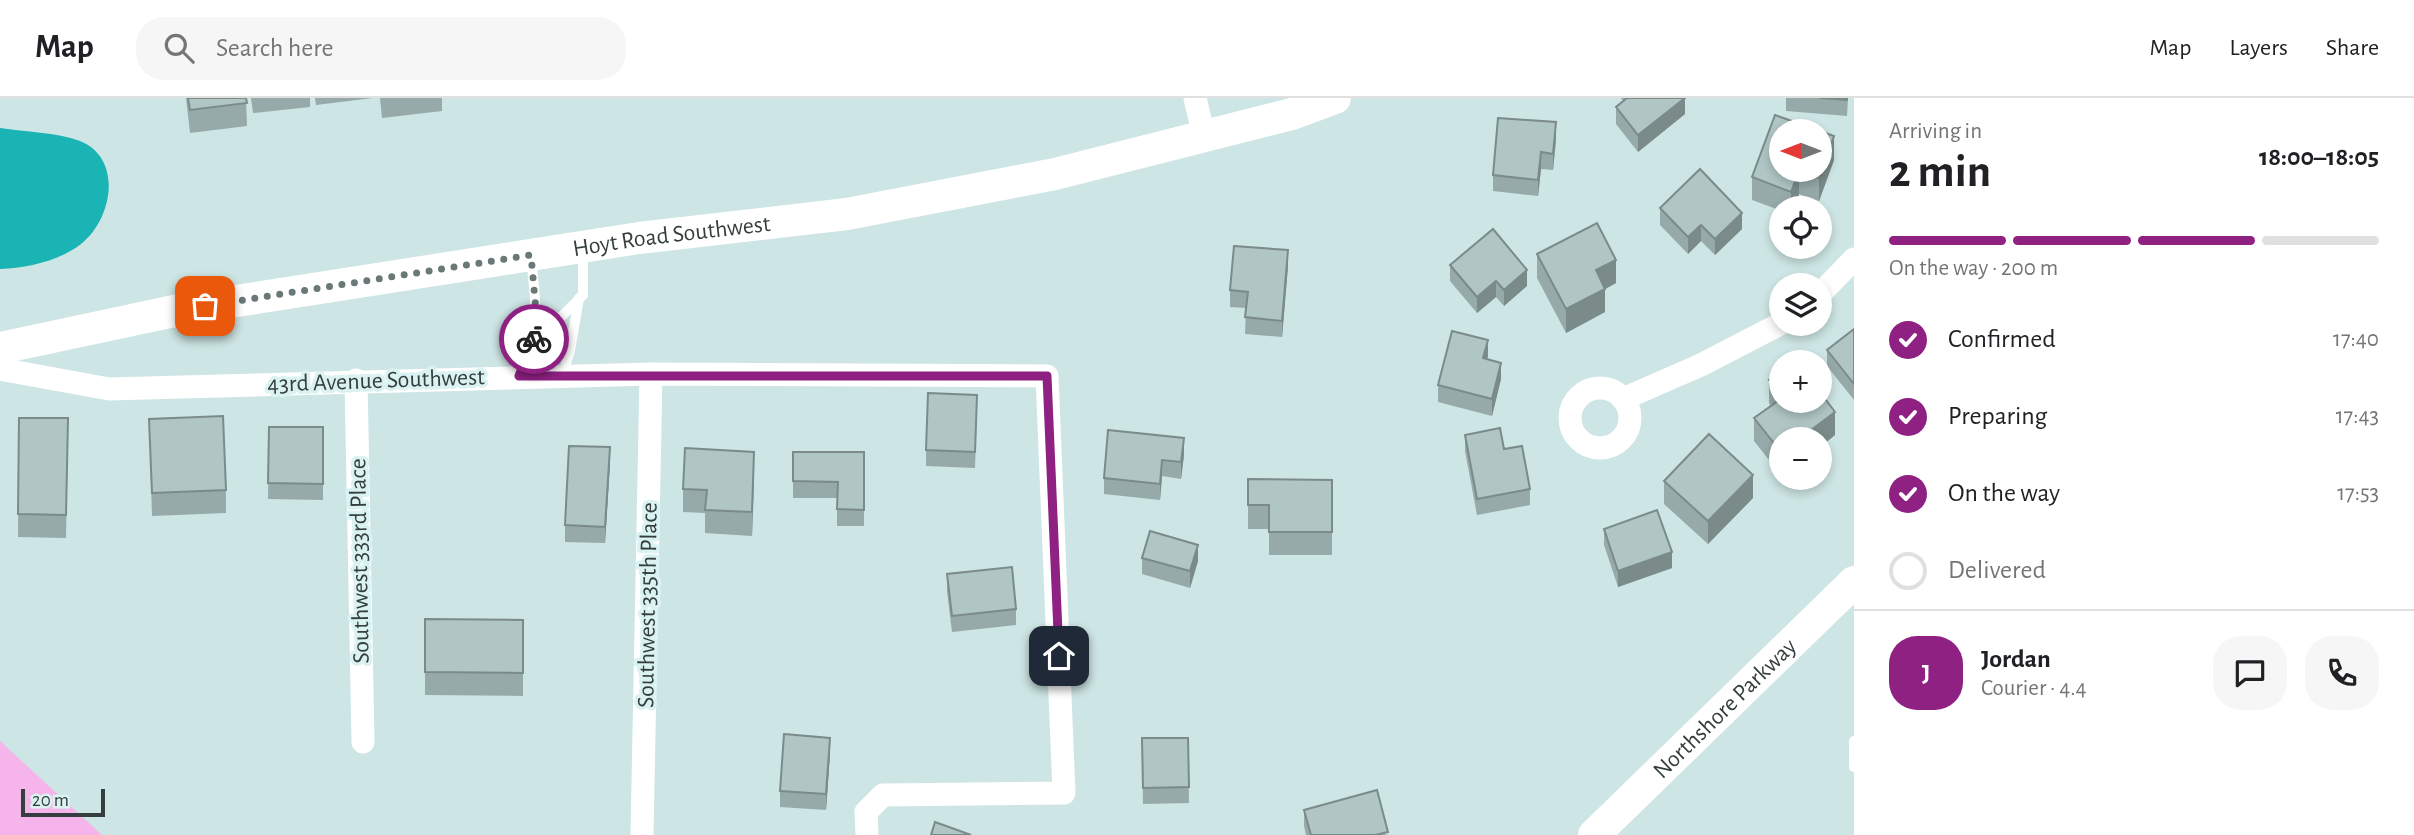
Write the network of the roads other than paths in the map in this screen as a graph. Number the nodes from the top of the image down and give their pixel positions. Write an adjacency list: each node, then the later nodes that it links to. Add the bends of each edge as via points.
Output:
1 (1195, 98): 3 (street)
2 (1335, 98): 3 (main road, Hoyt Road Southwest)
3 (1204, 136): 4 (main road, Hoyt Road Southwest, via 1055,174 847,214)
4 (583, 247): 5 (main road, Hoyt Road Southwest); 8 (lane, via 583,295)
5 (531, 255): 9 (lane); 11 (main road, Hoyt Road Southwest, via 179,310)
6 (1854, 259): 7 (street)
7 (1832, 282)
8 (579, 298): 9 (lane, via 561,317); 15 (lane)
9 (537, 322): 14 (lane, via 533,349)
10 (1769, 330): 17 (street)
11 (0, 348)
12 (0, 369): 16 (street, 43rd Avenue Southwest, via 109,388)
13 (651, 374): 15 (street, 43rd Avenue Southwest); 22 (street, Southwest 335th Place); 23 (street, 43rd Avenue Southwest, via 1047,376 1064,793 883,795 866,812)
14 (519, 376): 15 (street, 43rd Avenue Southwest); 16 (street, 43rd Avenue Southwest)
15 (562, 376)
16 (356, 380): 20 (street, Southwest 333rd Place)
17 (1623, 399)
18 (1854, 582): 24 (main road, Northshore Parkway)
19 (1854, 741): 21 (lane)
20 (363, 742)
21 (1854, 766)
22 (642, 835)
23 (867, 835)
24 (1594, 835)

